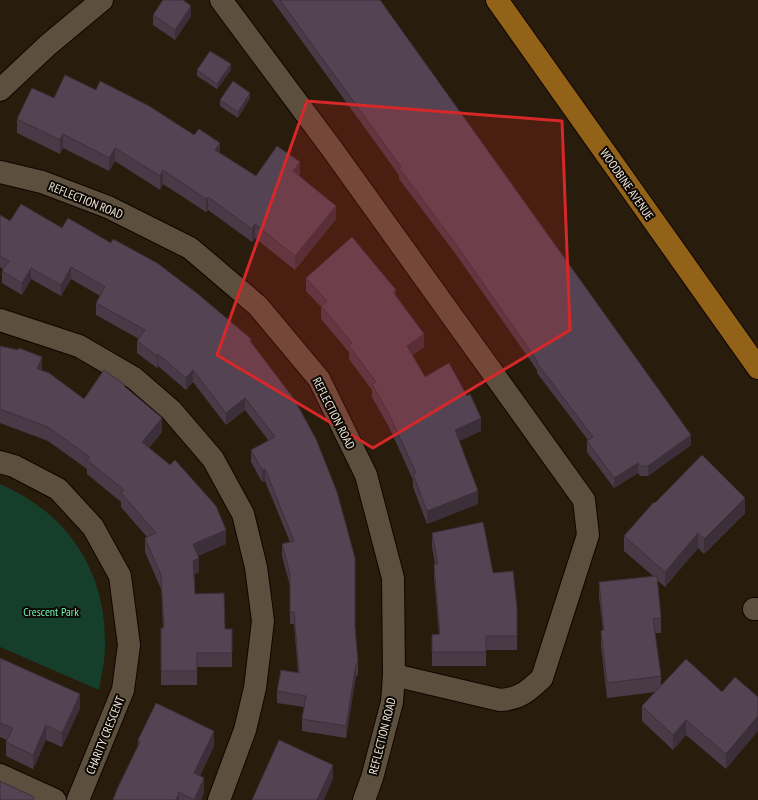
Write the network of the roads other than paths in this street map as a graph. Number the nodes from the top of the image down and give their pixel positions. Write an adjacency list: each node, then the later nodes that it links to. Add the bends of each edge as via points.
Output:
1 (102, 0): 4 (street)
2 (221, 0): 9 (street, via 332,149 584,500 588,535 542,678 530,690 514,699 500,700)
3 (496, 0): 7 (main road, WOODBINE AVENUE)
4 (0, 90)
5 (0, 172): 9 (street, REFLECTION ROAD, via 42,182 108,207 190,248 258,306 319,379 366,475 393,578)
6 (0, 320): 13 (street, via 79,346 134,378 171,410 213,459 243,514 256,567 263,621 255,688 245,730)
7 (758, 368)
8 (0, 462): 12 (street, CHARITY CRESCENT, via 14,466 58,489 93,527 120,576 129,645 123,690)
9 (394, 676): 14 (street, REFLECTION ROAD, via 392,702)
10 (0, 775): 11 (street)
11 (55, 800)
12 (78, 800)
13 (219, 800)
14 (364, 800)

